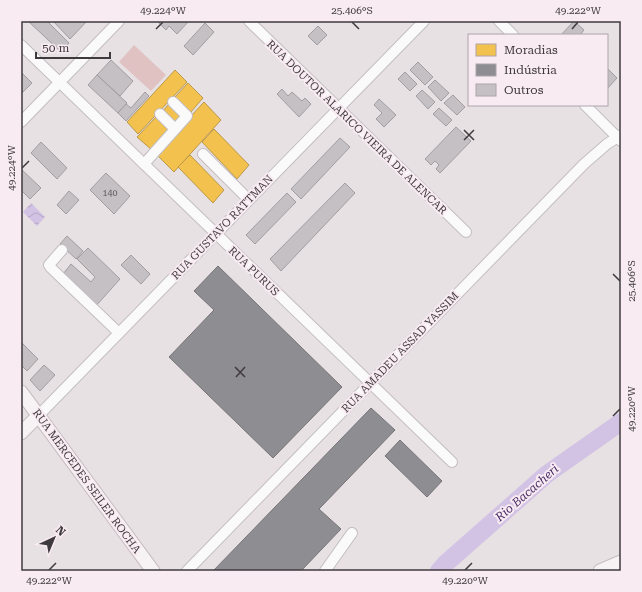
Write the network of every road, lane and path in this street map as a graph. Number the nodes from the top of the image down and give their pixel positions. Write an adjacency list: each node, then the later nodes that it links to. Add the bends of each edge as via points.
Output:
1 (120, 21): 7 (street)
2 (249, 21): 10 (street, RUA DOUTOR ALARICO VIEIRA DE ALENCAR)
3 (424, 21): 10 (street, RUA GUSTAVO RATTMAN)
4 (498, 21): 5 (street)
5 (512, 34)
6 (21, 45): 7 (street, RUA PURUS)
7 (59, 82): 12 (street); 16 (street, RUA PURUS)
8 (173, 102): 13 (street, via 187,116)
9 (586, 106): 14 (street)
10 (338, 108): 17 (street, RUA GUSTAVO RATTMAN); 18 (street, RUA DOUTOR ALARICO VIEIRA DE ALENCAR)
11 (160, 114): 13 (street)
12 (21, 122)
13 (175, 129): 16 (street)
14 (620, 138): 22 (street, RUA AMADEU ASSAD YASSIM, via 584,164)
15 (203, 154): 17 (street)
16 (144, 164): 19 (street, RUA PURUS)
17 (249, 200): 19 (street, RUA GUSTAVO RATTMAN)
18 (466, 232)
19 (216, 234): 21 (street, RUA GUSTAVO RATTMAN); 22 (street, RUA PURUS)
20 (62, 250): 21 (street, via 51,262 51,268)
21 (119, 333): 24 (street, RUA GUSTAVO RATTMAN)
22 (370, 383): 26 (street, RUA PURUS); 30 (street, RUA AMADEU ASSAD YASSIM)
23 (21, 392): 24 (main road, RUA MERCEDES SEILER ROCHA)
24 (38, 416): 25 (main road, RUA GUSTAVO RATTMAN); 29 (main road, RUA MERCEDES SEILER ROCHA)
25 (21, 433)
26 (452, 462)
27 (352, 533): 31 (street)
28 (621, 562): 32 (main road)
29 (153, 571)
30 (187, 571)
31 (325, 571)
32 (600, 571)

